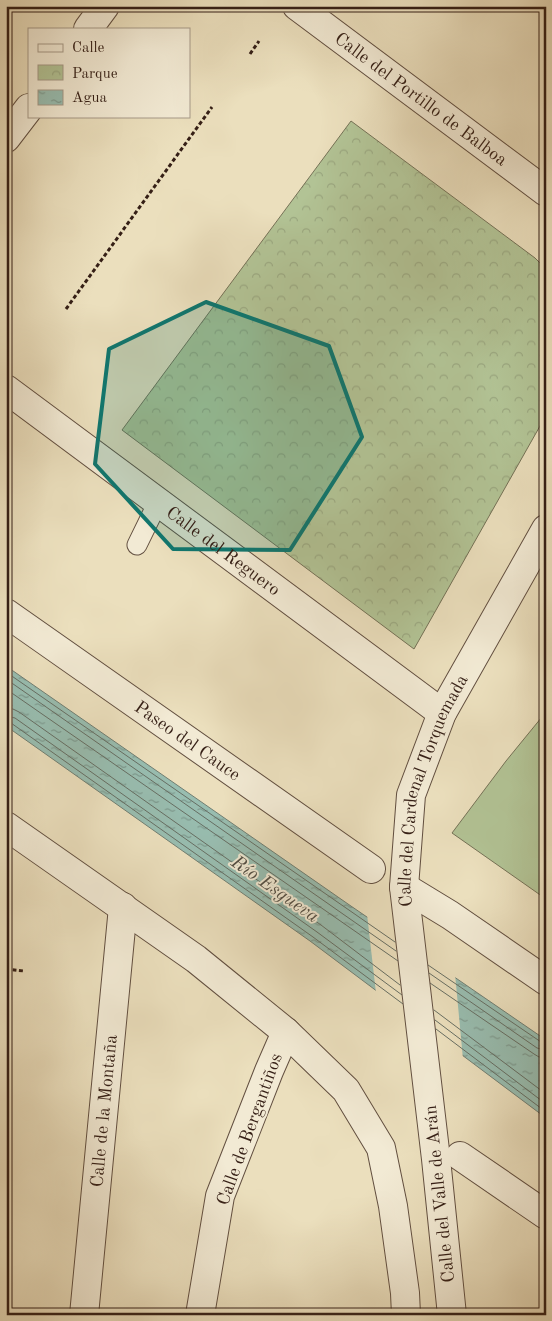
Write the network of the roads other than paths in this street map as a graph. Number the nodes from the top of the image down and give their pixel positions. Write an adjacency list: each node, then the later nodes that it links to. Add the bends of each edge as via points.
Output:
1 (105, 6): 3 (street)
2 (297, 6): 6 (street, Calle del Portillo de Balboa)
3 (89, 28)
4 (28, 109): 5 (street)
5 (6, 138)
6 (546, 192)
7 (6, 389): 8 (street, Calle del Reguero)
8 (158, 502): 10 (lane); 12 (street, Calle del Reguero)
9 (546, 529): 12 (street, Calle del Cardenal Torquemada)
10 (137, 545)
11 (6, 613): 14 (street, Paseo del Cauce)
12 (442, 713): 15 (street, Calle del Cardenal Torquemada, via 411,796)
13 (6, 826): 16 (street)
14 (371, 869)
15 (404, 887): 17 (street); 19 (street, Calle del Cardenal Torquemada)
16 (123, 907): 18 (street, via 196,959); 22 (street, Calle de la Montaña)
17 (546, 981)
18 (286, 1032): 23 (street, Calle de Bergantiños, via 220,1196); 24 (street, via 346,1090 381,1148 393,1206)
19 (426, 1073): 25 (street, Calle del Valle de Arán)
20 (460, 1156): 21 (street)
21 (546, 1215)
22 (84, 1315)
23 (200, 1315)
24 (406, 1315)
25 (452, 1315)

